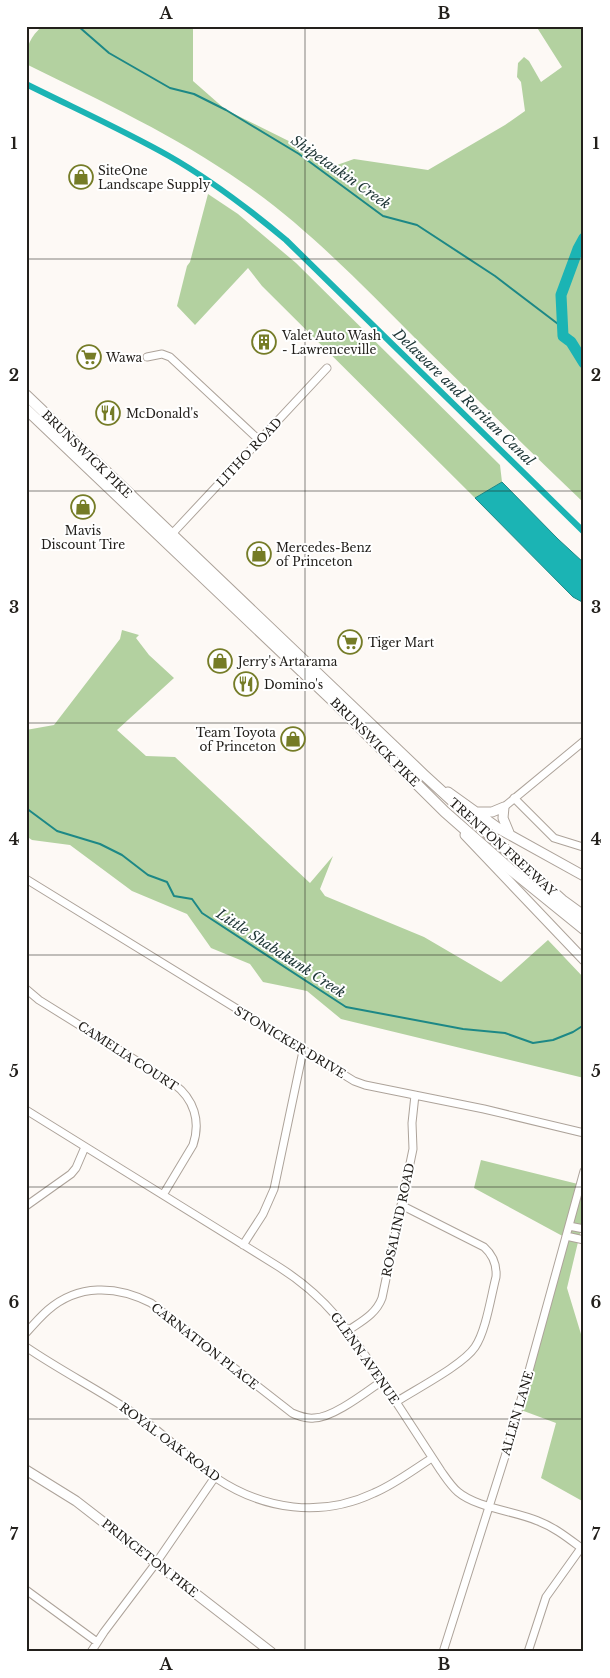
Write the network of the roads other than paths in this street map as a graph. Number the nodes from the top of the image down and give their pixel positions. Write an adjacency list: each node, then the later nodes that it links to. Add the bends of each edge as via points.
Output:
1 (147, 357): 5 (street, via 162,354 170,357)
2 (327, 368): 5 (street, LITHO ROAD)
3 (26, 395): 6 (highway, BRUNSWICK PIKE)
4 (26, 409): 11 (highway, BRUNSWICK PIKE)
5 (259, 440): 6 (street, LITHO ROAD)
6 (171, 535): 8 (highway, BRUNSWICK PIKE)
7 (584, 741): 9 (street)
8 (424, 775): 12 (main road, BRUNSWICK PIKE); 17 (highway, TRENTON FREEWAY, via 562,900)
9 (514, 798): 10 (street); 14 (street, via 554,838)
10 (504, 807): 12 (main road, via 492,812); 13 (main road, via 503,818)
11 (445, 812): 18 (highway, TRENTON FREEWAY); 19 (main road, BRUNSWICK PIKE)
12 (477, 812): 13 (main road, BRUNSWICK PIKE)
13 (510, 835): 15 (main road, BRUNSWICK PIKE)
14 (584, 847)
15 (584, 876)
16 (26, 879): 21 (street, STONICKER DRIVE)
17 (584, 916)
18 (584, 928)
19 (584, 960)
20 (26, 989): 27 (street, CAMELIA COURT, via 174,1084 187,1096 196,1113 196,1137)
21 (303, 1051): 22 (street, STONICKER DRIVE, via 354,1081); 34 (street, via 274,1189)
22 (416, 1095): 24 (street, STONICKER DRIVE); 28 (street, ROSALIND ROAD, via 412,1149)
23 (26, 1110): 25 (street, GLENN AVENUE)
24 (584, 1134)
25 (85, 1147): 27 (street, GLENN AVENUE); 29 (street, via 72,1174)
26 (584, 1171): 30 (street, ALLEN LANE)
27 (163, 1195): 34 (street, GLENN AVENUE)
28 (401, 1205): 35 (street, ROSALIND ROAD, via 380,1304 371,1315); 39 (street, via 484,1247 493,1257 496,1276 476,1346 463,1360)
29 (26, 1206)
30 (569, 1226): 31 (street); 32 (street, ALLEN LANE)
31 (584, 1230)
32 (566, 1236): 33 (street); 43 (street, ALLEN LANE)
33 (584, 1240)
34 (244, 1245): 35 (street, GLENN AVENUE, via 309,1287)
35 (349, 1330): 38 (street, GLENN AVENUE)
36 (26, 1333): 38 (street, CARNATION PLACE, via 49,1309 67,1298 90,1290 113,1290 150,1303 299,1416 329,1415)
37 (26, 1347): 42 (street, ROYAL OAK ROAD, via 144,1420)
38 (382, 1381): 39 (street, GLENN AVENUE)
39 (396, 1402): 40 (street, GLENN AVENUE)
40 (432, 1458): 42 (street, ROYAL OAK ROAD, via 376,1493 348,1503 319,1508 271,1504 240,1492); 43 (street, GLENN AVENUE, via 457,1491)
41 (26, 1470): 45 (main road, PRINCETON PIKE, via 76,1501)
42 (215, 1477): 45 (street)
43 (489, 1506): 44 (street, GLENN AVENUE, via 550,1526); 50 (street, ALLEN LANE)
44 (582, 1549): 51 (street, via 546,1597)
45 (156, 1563): 47 (street); 49 (main road, PRINCETON PIKE)
46 (26, 1590): 47 (street)
47 (97, 1642): 48 (street)
48 (91, 1652)
49 (270, 1652)
50 (443, 1652)
51 (528, 1652)

